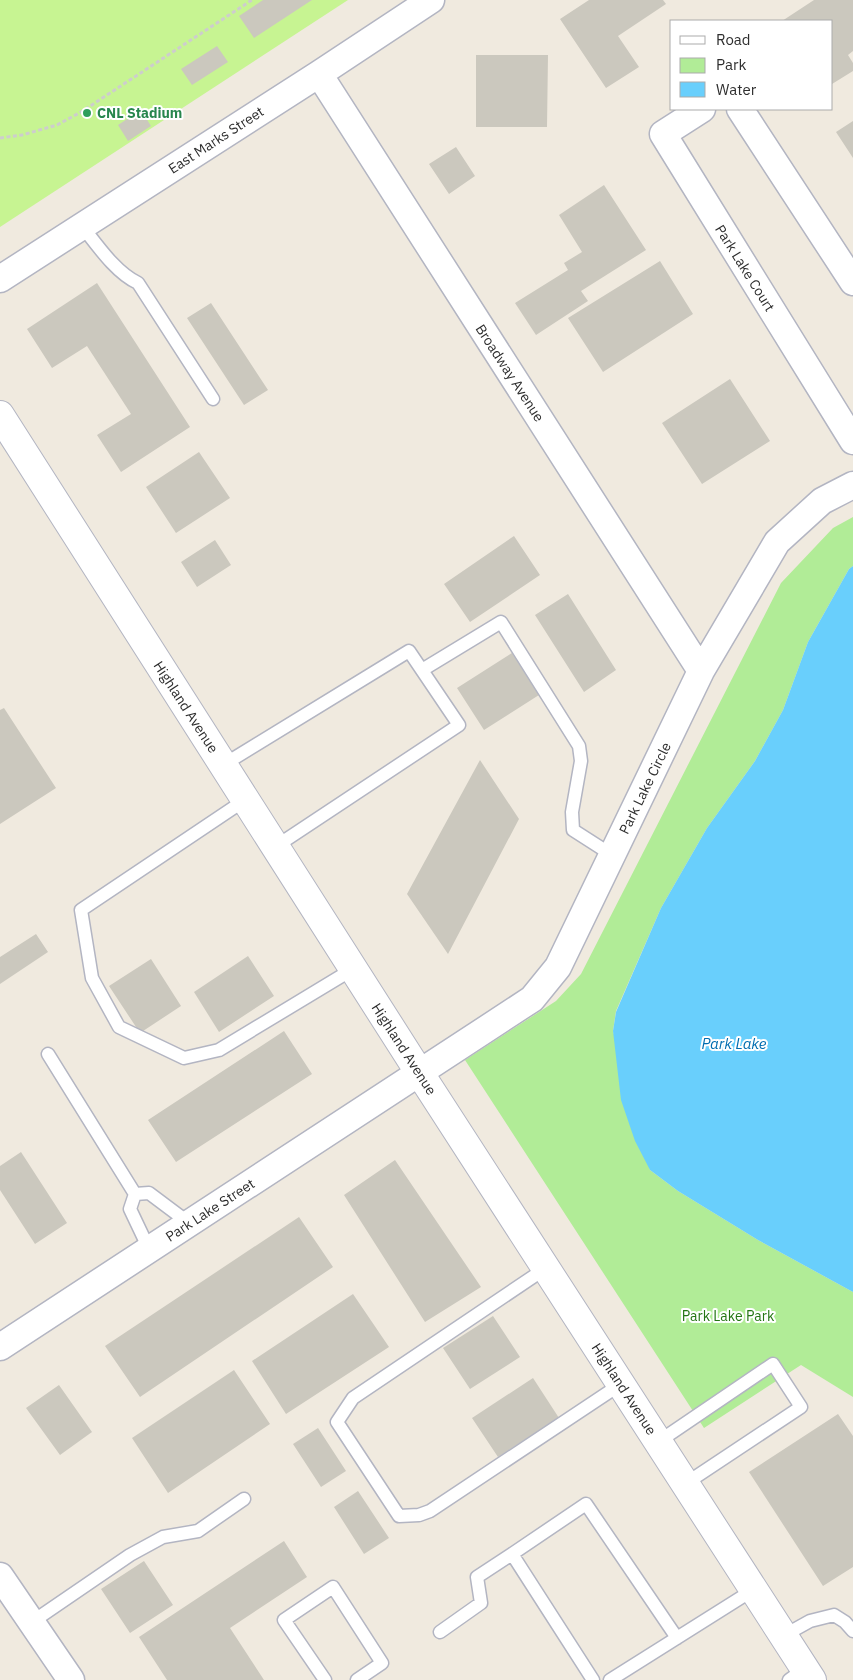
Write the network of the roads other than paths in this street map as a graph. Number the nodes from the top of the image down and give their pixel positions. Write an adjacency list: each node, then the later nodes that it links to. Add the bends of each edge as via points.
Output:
1 (431, 0): 2 (street, East Marks Street)
2 (319, 74): 5 (street, East Marks Street); 13 (street, Broadway Avenue)
3 (700, 110): 10 (street, Park Lake Court, via 662,134)
4 (741, 110): 7 (street)
5 (82, 226): 6 (street, East Marks Street); 8 (lane, via 115,265 138,283)
6 (0, 279)
7 (853, 282)
8 (213, 399)
9 (0, 415): 14 (street, Highland Avenue)
10 (853, 441)
11 (853, 485): 13 (street, Park Lake Circle, via 822,501 777,542)
12 (422, 670): 14 (lane, via 409,651); 16 (lane, via 459,726); 17 (lane, via 501,622 579,746 581,761 572,812 573,830)
13 (701, 671): 17 (street, Park Lake Circle)
14 (223, 765): 15 (street, Highland Avenue)
15 (245, 800): 16 (street, Highland Avenue); 18 (lane, via 81,910 92,978 119,1027 184,1058 219,1050)
16 (276, 847): 18 (street, Highland Avenue)
17 (612, 855): 20 (street, Park Lake Circle, via 558,967 532,999)
18 (353, 969): 20 (street, Highland Avenue)
19 (48, 1054): 21 (lane)
20 (419, 1072): 22 (street, Park Lake Street); 24 (street, Highland Avenue)
21 (135, 1194): 22 (lane, via 149,1193); 23 (lane, via 130,1209)
22 (189, 1223): 23 (street, Park Lake Street)
23 (149, 1249): 25 (street, Park Lake Street)
24 (546, 1268): 26 (street, Highland Avenue); 26 (lane, via 353,1398 337,1422 399,1516 418,1515 430,1511)
25 (0, 1347)
26 (621, 1384): 27 (street, Highland Avenue)
27 (658, 1442): 28 (street, Highland Avenue); 28 (lane, via 773,1364 801,1407)
28 (685, 1484): 32 (street, Highland Avenue)
29 (244, 1499): 33 (lane, via 198,1531 163,1537 130,1555)
30 (512, 1554): 35 (lane, via 477,1577 481,1603); 37 (lane, via 586,1504); 42 (lane)
31 (0, 1576): 33 (street)
32 (753, 1590): 36 (street, Highland Avenue); 37 (lane)
33 (32, 1622): 39 (street)
34 (853, 1631): 36 (lane, via 834,1615 810,1621)
35 (440, 1632)
36 (783, 1636): 38 (street, Highland Avenue)
37 (677, 1638): 43 (lane)
38 (802, 1676)
39 (71, 1680)
40 (326, 1680): 41 (lane, via 284,1620 334,1587 382,1663)
41 (357, 1680)
42 (593, 1680)
43 (610, 1680)

